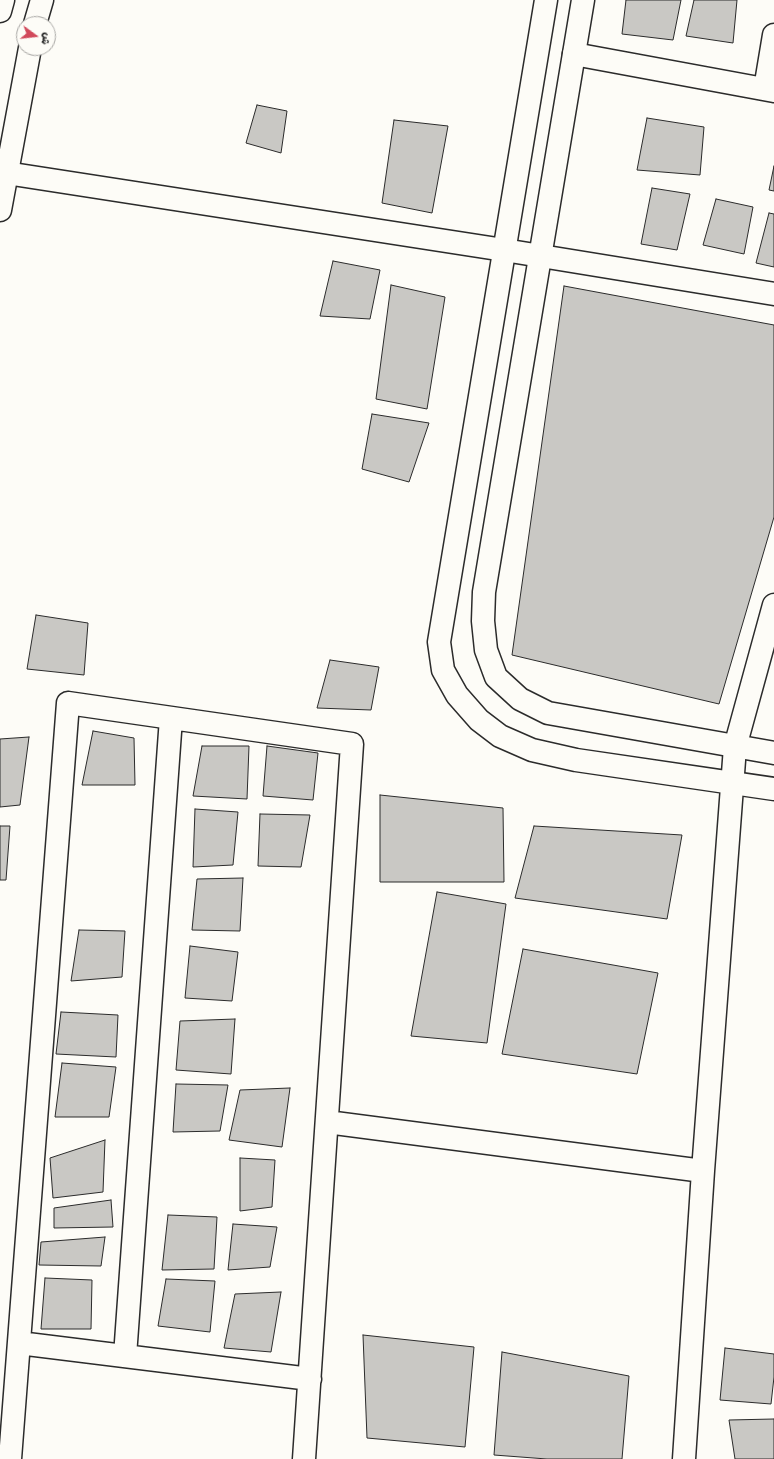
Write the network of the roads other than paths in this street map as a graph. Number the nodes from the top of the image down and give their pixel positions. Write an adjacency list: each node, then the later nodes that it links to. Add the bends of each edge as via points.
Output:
1 (3, 0): 5 (street)
2 (42, 0): 6 (street)
3 (546, 0): 13 (street)
4 (583, 0): 8 (street)
5 (0, 11)
6 (37, 16)
7 (774, 35): 10 (street)
8 (574, 54): 10 (street); 14 (street)
9 (28, 56): 11 (street)
10 (769, 90)
11 (6, 173): 12 (street); 13 (street)
12 (0, 210)
13 (504, 250): 14 (street); 20 (street, via 439,642 443,670 456,695 479,720 500,736 532,750 576,760)
14 (541, 256): 15 (street); 18 (street, via 484,592 486,650 496,677 520,699 548,713)
15 (774, 294)
16 (774, 605): 18 (street)
17 (172, 718): 22 (street, via 352,744); 24 (street, via 68,703); 25 (street)
18 (735, 747): 19 (street); 20 (street)
19 (774, 753)
20 (732, 783): 21 (street); 23 (street)
21 (774, 789)
22 (327, 1122): 23 (street); 26 (street)
23 (703, 1171): 29 (street)
24 (19, 1343): 25 (street); 27 (street)
25 (125, 1356): 26 (street)
26 (310, 1379): 28 (street)
27 (10, 1459)
28 (304, 1459)
29 (684, 1459)

